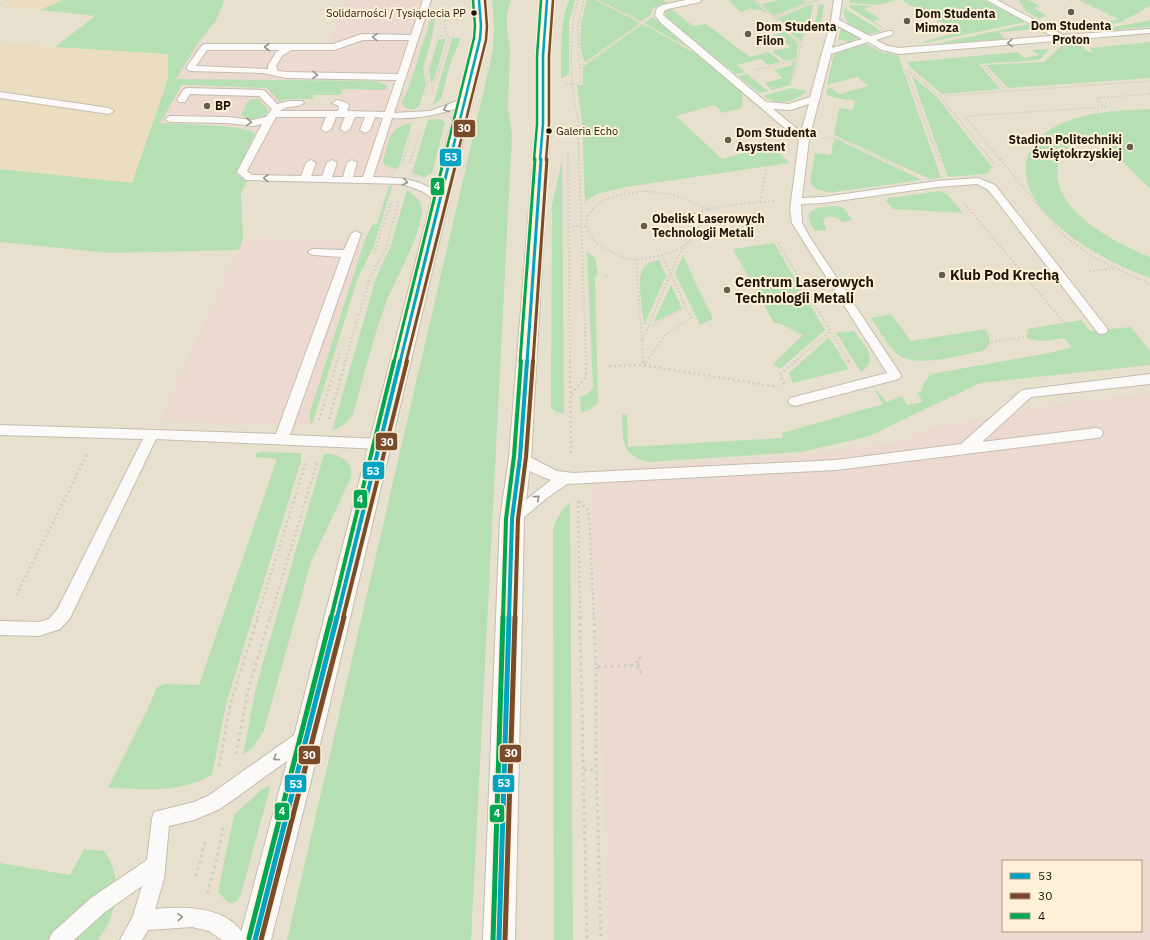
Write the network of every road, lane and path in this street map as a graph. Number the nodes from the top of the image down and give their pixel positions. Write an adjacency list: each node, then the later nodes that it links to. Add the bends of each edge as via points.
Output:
1 (6, 0): 16 (path)
2 (427, 0): 25 (lane)
3 (478, 0): 50 (main road, via 480,39)
4 (547, 0): 118 (main road, via 543,56 544,124)
5 (578, 0): 39 (path, via 572,22)
6 (584, 0): 34 (path, via 578,26)
7 (597, 0): 34 (path, via 642,23)
8 (697, 0): 37 (lane, via 665,7 660,10 659,15)
9 (763, 0): 14 (path)
10 (802, 0): 15 (path)
11 (817, 0): 15 (path)
12 (838, 0): 19 (lane)
13 (991, 0): 27 (lane)
14 (757, 1): 18 (path)
15 (812, 2): 18 (path)
16 (0, 5)
17 (445, 15): 40 (path, via 445,28 449,39)
18 (773, 18): 20 (path)
19 (835, 21): 22 (lane); 28 (lane)
20 (779, 22): 22 (path); 29 (path)
21 (1150, 31): 27 (lane)
22 (831, 33): 32 (lane)
23 (889, 34): 28 (lane)
24 (444, 36): 26 (path)
25 (414, 38): 30 (lane, one-way to 30, via 362,36 334,47); 36 (lane)
26 (435, 38)
27 (1062, 38): 31 (lane, one-way to 31)
28 (868, 40): 31 (lane, via 888,50); 32 (lane)
29 (802, 45)
30 (289, 47): 35 (lane, via 276,58 272,66); 35 (lane, one-way to 35, via 205,47 190,68 263,70)
31 (899, 51): 41 (path, via 900,54 870,57 860,62 843,79)
32 (826, 52): 41 (lane)
33 (798, 60): 37 (path)
34 (580, 67): 39 (path, via 580,83)
35 (274, 73): 36 (lane, one-way to 36)
36 (400, 77): 59 (lane)
37 (730, 77): 53 (lane)
38 (1150, 81): 46 (path)
39 (573, 83): 42 (path, via 566,83); 84 (path, via 578,120)
40 (434, 84)
41 (818, 86): 47 (lane)
42 (567, 89)
43 (201, 91): 48 (lane, via 187,91); 49 (lane); 56 (lane, via 225,96 262,93)
44 (1150, 94): 97 (path, via 1096,98 1105,106 965,116 1063,235 1093,257)
45 (0, 95): 54 (lane)
46 (940, 96): 76 (path, via 1000,172 1000,175); 77 (path, via 906,68)
47 (814, 99): 53 (lane, via 790,107); 65 (lane)
48 (182, 100)
49 (196, 100)
50 (465, 101): 59 (lane, one-way to 59, via 438,112); 79 (main road)
51 (299, 102): 56 (lane, via 289,103)
52 (337, 102): 57 (lane, via 344,105)
53 (764, 105): 65 (lane)
54 (109, 111)
55 (175, 111): 56 (lane, one-way to 56, via 170,119 187,115 230,116 253,123)
56 (273, 114): 57 (lane); 72 (lane, one-way to 56, via 250,178 242,172)
57 (342, 114): 58 (lane); 60 (lane); 61 (lane)
58 (371, 114): 59 (lane); 64 (lane)
59 (388, 116): 75 (lane)
60 (326, 129)
61 (345, 129)
62 (413, 129): 69 (path)
63 (421, 129): 71 (path)
64 (365, 130)
65 (804, 139): 77 (path, via 833,137); 81 (lane)
66 (568, 147): 86 (path)
67 (310, 163): 72 (lane)
68 (332, 163): 73 (lane)
69 (402, 163)
70 (352, 164): 74 (lane)
71 (410, 164)
72 (304, 178): 73 (lane)
73 (326, 178): 74 (lane)
74 (347, 179): 75 (lane)
75 (366, 179): 79 (lane, one-way to 79, via 404,181 428,190)
76 (978, 181): 77 (lane); 100 (lane, via 991,187)
77 (942, 184): 81 (lane, via 823,200)
78 (400, 196): 110 (path, via 386,248 370,278)
79 (441, 200): 116 (main road)
80 (775, 201): 82 (path)
81 (796, 201): 103 (lane, via 797,223 804,236)
82 (709, 209): 85 (path, via 669,192 623,194 600,202 592,208); 89 (path, via 693,214 698,228)
83 (970, 210): 103 (path, via 1070,330)
84 (581, 226): 85 (path); 86 (path); 108 (path, via 586,377)
85 (586, 226): 93 (path, via 587,232 595,242 615,254)
86 (568, 227): 108 (path)
87 (356, 234): 91 (lane)
88 (778, 243): 101 (path)
89 (686, 244): 92 (path); 94 (path)
90 (314, 252): 91 (lane)
91 (348, 254): 115 (lane)
92 (662, 255): 93 (path); 94 (path)
93 (636, 259): 102 (path)
94 (671, 274): 98 (path); 99 (path)
95 (606, 275): 96 (path)
96 (606, 279)
97 (1150, 284)
98 (686, 307): 99 (path); 104 (path, via 691,318 666,334)
99 (647, 329): 102 (path)
100 (1102, 330)
101 (830, 331): 104 (path, via 780,375 786,388); 105 (path)
102 (642, 340): 104 (path)
103 (884, 358): 109 (lane, via 895,375)
104 (643, 365): 106 (path)
105 (850, 365)
106 (609, 366)
107 (1150, 379): 117 (lane, via 1027,393)
108 (570, 394): 119 (path)
109 (794, 401)
110 (328, 422)
111 (0, 430): 112 (lane)
112 (98, 433): 114 (lane); 126 (path)
113 (1096, 433): 117 (lane)
114 (152, 434): 115 (lane); 127 (lane, via 64,613 54,624 39,629)
115 (281, 440): 116 (lane)
116 (380, 444): 133 (main road)
117 (966, 448): 122 (lane, via 836,465)
118 (520, 457): 122 (lane); 125 (main road)
119 (571, 457)
120 (306, 461): 137 (path, via 230,706)
121 (317, 462): 134 (path, via 248,690)
122 (564, 480): 125 (lane, one-way to 122)
123 (574, 498): 124 (path)
124 (579, 502): 131 (path, via 589,514); 135 (path)
125 (512, 519): 148 (main road)
126 (16, 595)
127 (0, 628)
128 (641, 658): 129 (path, via 636,658)
129 (637, 665): 130 (path); 131 (path); 132 (path, via 638,672)
130 (642, 665)
131 (596, 667): 136 (path)
132 (642, 672)
133 (308, 736): 140 (lane, one-way to 140, via 214,803 188,813 161,819); 147 (main road)
134 (235, 760)
135 (584, 770): 136 (path); 149 (path)
136 (597, 770): 150 (path)
137 (219, 771)
138 (224, 819): 142 (path)
139 (206, 839): 141 (path)
140 (156, 865): 143 (lane); 144 (lane, via 98,905)
141 (196, 876)
142 (209, 886)
143 (142, 921): 145 (lane); 146 (lane, one-way to 146, via 200,917 218,924)
144 (59, 940)
145 (130, 940)
146 (236, 940)
147 (255, 940)
148 (499, 940)
149 (587, 940)
150 (601, 940)

